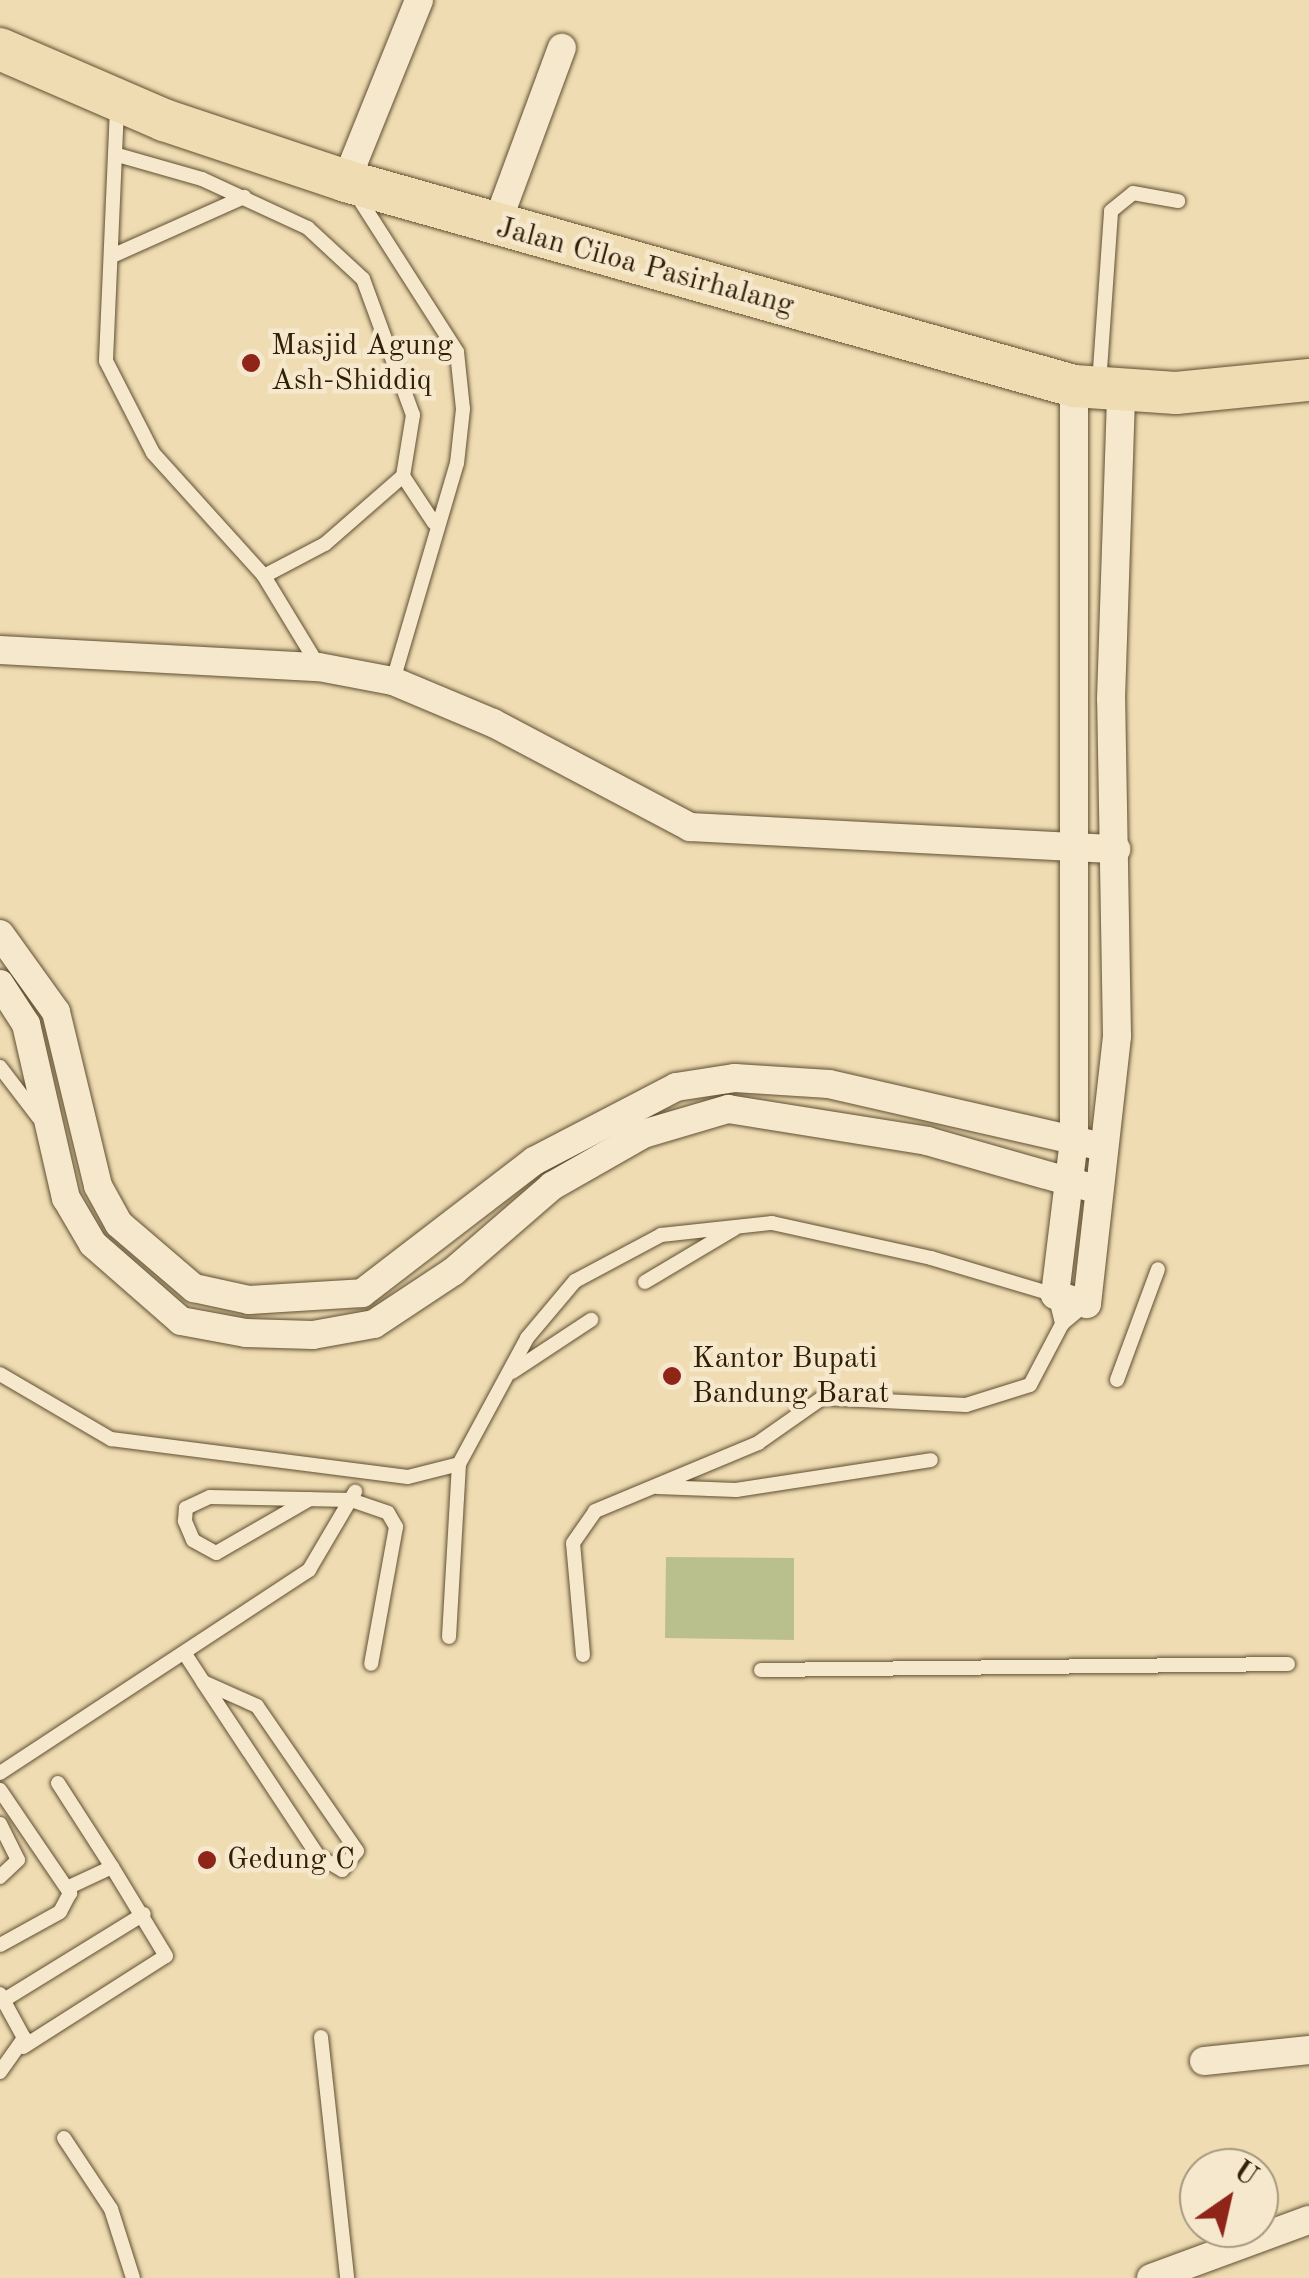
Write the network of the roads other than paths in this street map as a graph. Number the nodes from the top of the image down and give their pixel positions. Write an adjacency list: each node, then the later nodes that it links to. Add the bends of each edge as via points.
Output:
1 (419, 0): 6 (street)
2 (0, 48): 4 (main road, Jalan Ciloa Pasirhalang)
3 (562, 48): 9 (street)
4 (118, 102): 5 (lane); 6 (main road, Jalan Ciloa Pasirhalang)
5 (120, 156): 7 (lane); 10 (lane)
6 (346, 181): 9 (main road, Jalan Ciloa Pasirhalang); 14 (lane, via 456,352 457,463)
7 (244, 197): 10 (lane); 13 (lane, via 308,228 363,279 413,415)
8 (1178, 202): 12 (lane, via 1133,192 1111,210)
9 (496, 226): 12 (main road, Jalan Ciloa Pasirhalang)
10 (112, 256): 15 (lane, via 106,360 126,406 152,453)
11 (1309, 380): 12 (main road, Jalan Ciloa Pasirhalang)
12 (1098, 389): 19 (street); 20 (street)
13 (404, 476): 14 (lane); 15 (lane, via 325,544)
14 (434, 523): 18 (lane)
15 (264, 576): 17 (lane)
16 (0, 650): 17 (street)
17 (319, 667): 18 (street)
18 (393, 682): 19 (street, via 493,722 690,827)
19 (1078, 846): 20 (street); 26 (street)
20 (1116, 849): 26 (street, via 1117,1036)
21 (0, 934): 22 (street)
22 (38, 978): 23 (lane); 26 (street, via 64,1039 98,1186 119,1224 194,1288 249,1300 362,1293 534,1161 676,1087 736,1078 829,1084)
23 (4, 996): 25 (street)
24 (0, 1067): 25 (lane)
25 (51, 1128): 27 (street, via 66,1198 93,1244 181,1320 246,1333 313,1335 374,1324 454,1271 552,1186 642,1134 728,1109 812,1117)
26 (1088, 1143): 27 (street); 28 (street)
27 (1068, 1180): 28 (street); 32 (street)
28 (1099, 1190): 33 (street)
29 (739, 1226): 31 (lane); 32 (lane, via 825,1234); 36 (lane, via 661,1234 613,1254 575,1281)
30 (1158, 1269): 38 (lane)
31 (645, 1282)
32 (1056, 1295): 33 (street); 35 (lane)
33 (1087, 1304): 35 (lane)
34 (591, 1320): 36 (lane)
35 (1062, 1324): 42 (lane, via 1030,1385 966,1404 822,1398 758,1442)
36 (511, 1373): 40 (lane)
37 (0, 1374): 41 (lane, via 110,1439)
38 (1117, 1380)
39 (931, 1460): 42 (lane, via 736,1490)
40 (458, 1464): 41 (lane); 45 (lane)
41 (362, 1478): 44 (lane)
42 (652, 1487): 46 (lane, via 579,1525)
43 (310, 1499): 43 (lane, via 216,1552 193,1540 185,1521 186,1508 210,1497); 44 (lane)
44 (351, 1500): 47 (lane, via 309,1570); 48 (lane, via 388,1513 396,1527)
45 (449, 1637)
46 (582, 1655)
47 (187, 1657): 51 (lane); 52 (lane)
48 (371, 1664)
49 (1288, 1664): 50 (lane)
50 (761, 1670)
51 (203, 1682): 51 (lane, via 318,1856 342,1870 357,1850 257,1706)
52 (0, 1773)
53 (58, 1783): 56 (lane)
54 (0, 1790): 58 (lane)
55 (0, 1824): 57 (lane, via 18,1860)
56 (112, 1868): 58 (lane); 59 (lane)
57 (0, 1877)
58 (69, 1887): 60 (lane, via 60,1912)
59 (144, 1914): 61 (lane); 63 (lane, via 164,1945 162,1965)
60 (0, 1945)
61 (2, 1996): 63 (lane)
62 (321, 2037): 70 (lane)
63 (23, 2048): 66 (lane)
64 (1309, 2050): 65 (street)
65 (1204, 2061)
66 (0, 2072)
67 (64, 2138): 69 (lane, via 111,2210)
68 (1309, 2220): 71 (street)
69 (133, 2278)
70 (348, 2278)
71 (1151, 2278)

